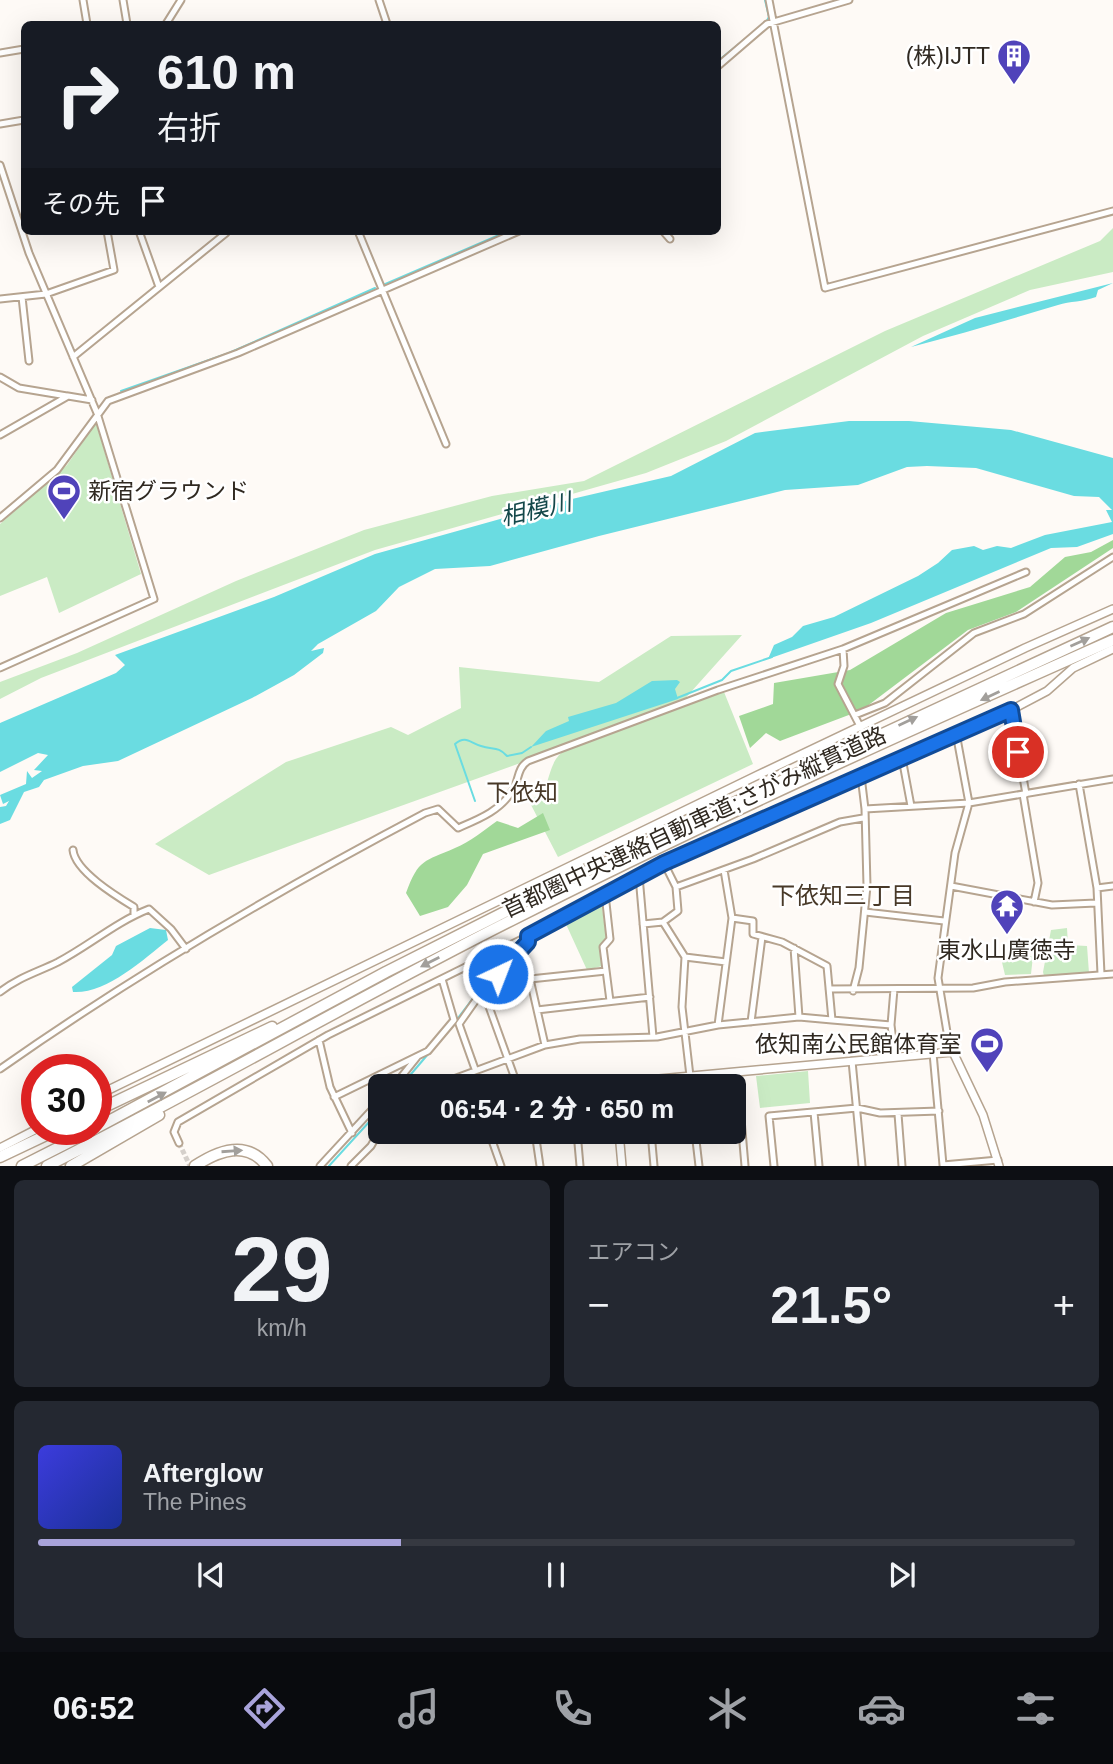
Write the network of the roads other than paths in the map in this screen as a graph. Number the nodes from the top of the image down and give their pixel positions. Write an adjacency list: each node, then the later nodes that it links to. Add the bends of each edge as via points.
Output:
1 (83, 0): 7 (street)
2 (123, 0): 8 (street)
3 (181, 0): 9 (street)
4 (379, 0): 10 (street)
5 (769, 0): 11 (street)
6 (849, 0): 11 (street)
7 (86, 21)
8 (126, 21)
9 (168, 21)
10 (386, 21)
11 (773, 21): 14 (street); 18 (street, via 825,288)
12 (21, 49): 13 (street)
13 (0, 52)
14 (721, 64)
15 (21, 120): 16 (street)
16 (0, 124)
17 (0, 165): 19 (street)
18 (1113, 211)
19 (21, 224)
20 (25, 235): 30 (street)
21 (108, 235): 30 (street, via 114,270)
22 (140, 235): 28 (street)
23 (224, 235): 28 (street)
24 (360, 235): 29 (street)
25 (510, 235): 29 (street)
26 (666, 235): 27 (street)
27 (670, 239)
28 (159, 287): 33 (street)
29 (381, 291): 38 (street, via 238,353 108,401); 40 (street)
30 (46, 294): 31 (street); 33 (street)
31 (22, 297): 32 (street); 34 (street)
32 (0, 299)
33 (73, 357): 37 (street)
34 (29, 361)
35 (0, 377): 36 (street, via 19,388)
36 (68, 396): 37 (street); 39 (street)
37 (92, 400): 38 (street)
38 (97, 412): 41 (street, via 57,470); 49 (street, via 154,599)
39 (0, 435)
40 (446, 444)
41 (0, 518)
42 (1113, 557): 51 (street, via 1024,614 974,633 885,703)
43 (1026, 572): 47 (street)
44 (1113, 610): 52 (street)
45 (1113, 627): 88 (highway, 首都圏中央連絡自動車道;さがみ縦貫道路, one-way to 45, via 620,855)
46 (1113, 640): 119 (highway, 首都圏中央連絡自動車道;さがみ縦貫道路, one-way to 119, via 561,895)
47 (843, 649): 51 (street, via 838,684); 83 (street, via 528,761 495,811 458,828 438,809 425,813 316,870)
48 (1113, 649): 50 (street, via 1073,668 1047,691)
49 (0, 668)
50 (1011, 710): 53 (street); 58 (street)
51 (855, 715): 52 (street)
52 (861, 728): 126 (street)
53 (956, 733): 54 (street); 59 (street)
54 (902, 758): 55 (street); 60 (street)
55 (861, 776): 61 (street); 64 (street)
56 (1113, 779): 57 (street)
57 (1079, 785): 58 (street); 70 (street)
58 (1025, 794): 59 (street); 72 (street, via 1038,883)
59 (969, 803): 60 (street); 67 (street)
60 (911, 806): 61 (street)
61 (864, 809): 62 (street)
62 (863, 818): 65 (street, via 840,822); 74 (street)
63 (73, 850): 75 (street, via 77,863 134,907)
64 (664, 863): 66 (street); 69 (street)
65 (724, 870): 69 (street); 76 (street)
66 (639, 876): 71 (street); 79 (street)
67 (951, 886): 72 (street); 77 (street)
68 (1113, 886): 70 (street)
69 (676, 887): 78 (street, via 678,911)
70 (1097, 888): 73 (street)
71 (605, 894): 80 (street); 87 (street, via 610,939 603,947)
72 (1034, 902): 73 (street)
73 (1096, 903): 89 (street)
74 (865, 912): 77 (street); 97 (street)
75 (134, 915): 83 (street, via 149,909); 98 (street)
76 (732, 918): 81 (street, via 753,921 752,934); 86 (street)
77 (944, 921): 95 (street)
78 (663, 922): 79 (street); 85 (street)
79 (643, 924): 99 (street)
80 (528, 936): 84 (street); 91 (street)
81 (762, 937): 82 (street); 104 (street)
82 (794, 948): 93 (street, via 827,966); 102 (street)
83 (186, 949): 117 (street)
84 (513, 957): 92 (street); 96 (street)
85 (685, 957): 86 (street); 107 (street, via 682,1007)
86 (726, 962): 105 (street)
87 (606, 971): 92 (street); 100 (street)
88 (386, 972): 128 (highway); 134 (highway, 首都圏中央連絡自動車道;さがみ縦貫道路, one-way to 88)
89 (1101, 974): 90 (street); 95 (street)
90 (1113, 974)
91 (442, 979): 109 (street); 113 (street, via 454,1020 428,1051)
92 (530, 979): 101 (street)
93 (829, 989): 97 (street); 103 (street)
94 (894, 989): 95 (street); 97 (street); 106 (street)
95 (938, 989): 111 (street)
96 (483, 990): 114 (street); 118 (street, via 459,1024)
97 (853, 991)
98 (0, 992)
99 (650, 997): 100 (street); 108 (street)
100 (610, 1001): 101 (street)
101 (537, 1010): 110 (street)
102 (799, 1017): 103 (street); 104 (street)
103 (832, 1020): 106 (street)
104 (751, 1022): 105 (street)
105 (718, 1025): 107 (street)
106 (891, 1025): 115 (street)
107 (686, 1032): 108 (street); 124 (street)
108 (653, 1037): 110 (street)
109 (319, 1040): 127 (street); 137 (street, via 178,1122 174,1132)
110 (545, 1045): 114 (street)
111 (953, 1052): 112 (street); 150 (street, via 984,1115)
112 (933, 1053): 115 (street); 130 (street)
113 (418, 1056): 121 (street); 127 (street)
114 (507, 1056): 118 (street); 123 (street)
115 (895, 1057): 116 (street)
116 (852, 1061): 120 (street); 129 (street)
117 (0, 1069)
118 (475, 1069): 122 (street)
119 (227, 1072): 154 (highway, 首都圏中央連絡自動車道;さがみ縦貫道路); 155 (highway)
120 (737, 1072): 125 (street)
121 (403, 1074)
122 (463, 1074)
123 (514, 1074)
124 (690, 1074)
125 (714, 1074)
126 (112, 1088)
127 (334, 1097): 135 (street)
128 (112, 1103)
129 (856, 1108): 131 (street); 132 (street); 168 (street)
130 (939, 1111): 132 (street); 150 (street, via 943,1165)
131 (814, 1112): 152 (street); 166 (street, via 769,1116)
132 (898, 1114): 169 (street)
133 (368, 1115): 135 (street)
134 (112, 1119)
135 (352, 1133): 158 (street)
136 (21, 1137): 148 (street)
137 (178, 1143)
138 (373, 1144): 151 (street)
139 (493, 1144): 159 (street)
140 (537, 1144): 160 (street)
141 (578, 1144): 161 (street)
142 (621, 1144): 162 (street)
143 (652, 1144): 163 (street)
144 (696, 1144): 164 (street)
145 (743, 1144): 165 (street)
146 (26, 1145): 149 (highway)
147 (63, 1145): 153 (highway, 首都圏中央連絡自動車道;さがみ縦貫道路)
148 (0, 1148)
149 (0, 1157)
150 (998, 1163)
151 (353, 1165)
152 (819, 1165): 167 (street)
153 (22, 1166)
154 (47, 1166)
155 (71, 1166)
156 (195, 1166): 157 (highway, one-way to 157, via 214,1154 238,1149 255,1154)
157 (267, 1166)
158 (320, 1166)
159 (501, 1166)
160 (540, 1166)
161 (580, 1166)
162 (622, 1166)
163 (654, 1166)
164 (698, 1166)
165 (745, 1166)
166 (774, 1166)
167 (813, 1166)
168 (862, 1166)
169 (902, 1166)

